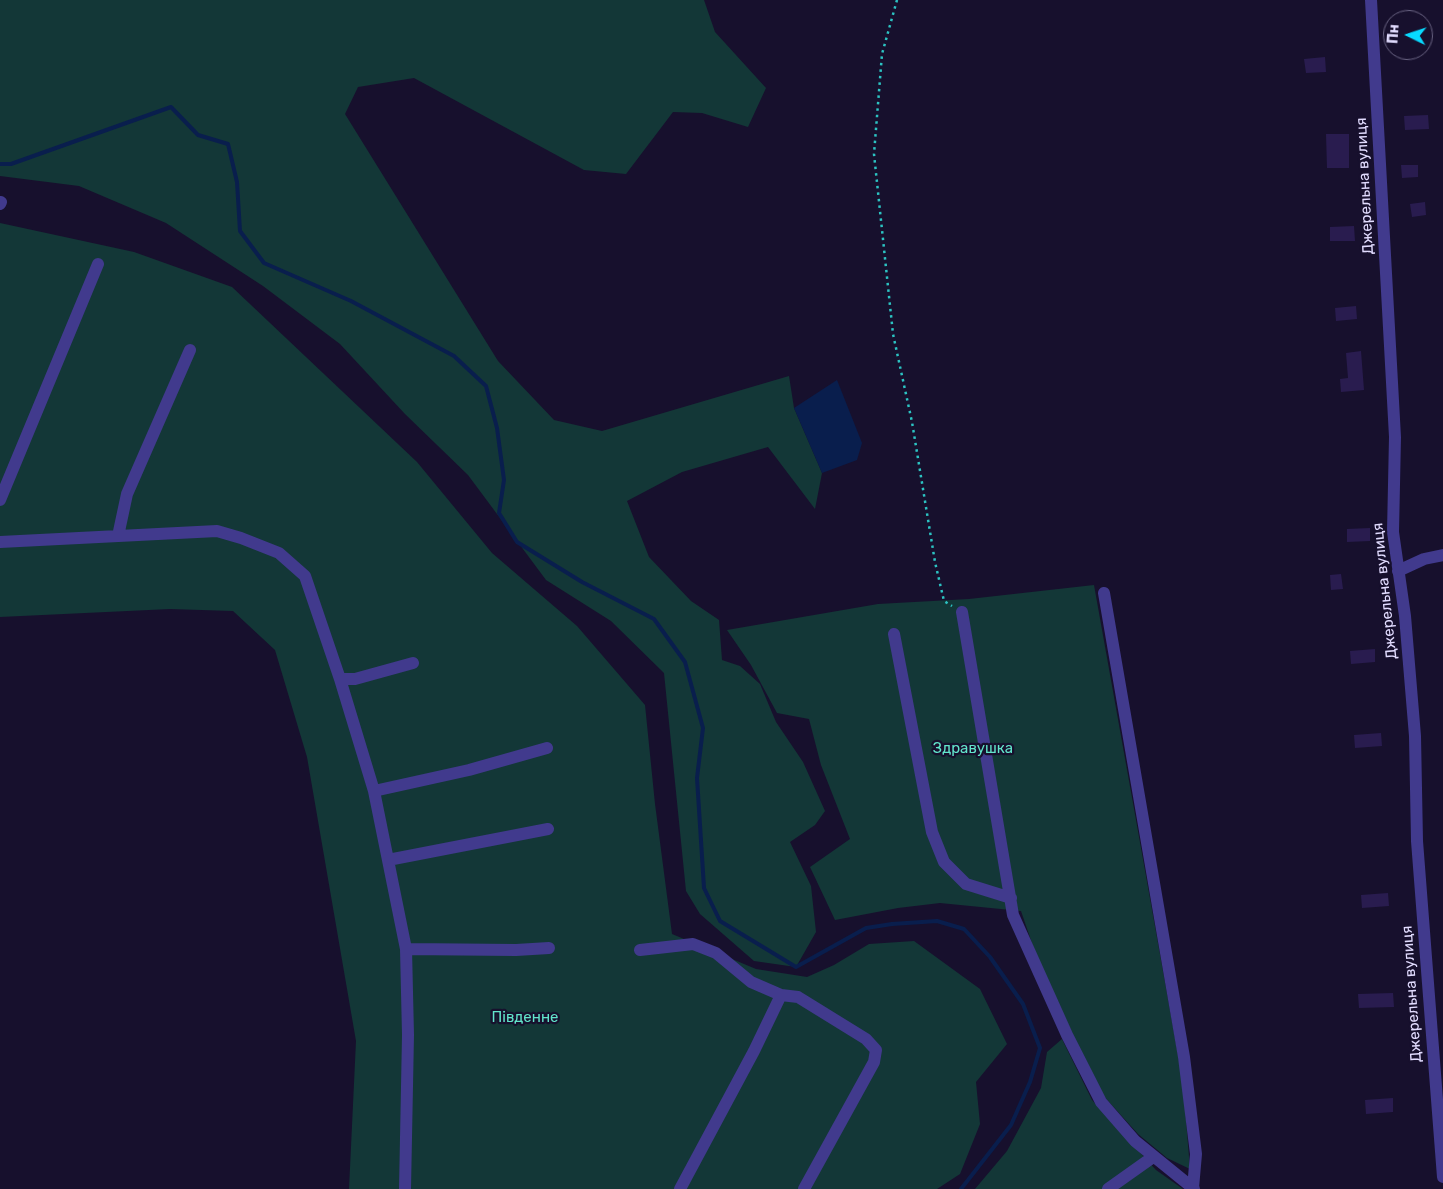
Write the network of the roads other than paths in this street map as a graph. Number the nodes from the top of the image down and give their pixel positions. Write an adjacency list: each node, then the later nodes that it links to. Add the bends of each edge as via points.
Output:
1 (1371, 0): 8 (street, Джерельна вулиця, via 1395,437 1393,532)
2 (98, 264): 4 (street)
3 (190, 350): 5 (street, via 127,494)
4 (0, 500)
5 (118, 536): 6 (street); 13 (street, via 217,531 278,554 305,576)
6 (0, 542)
7 (1443, 555): 8 (street, via 1424,559)
8 (1398, 571): 24 (street, Джерельна вулиця, via 1415,736 1418,841)
9 (1104, 593): 29 (street, via 1184,1057 1196,1154)
10 (962, 612): 18 (street)
11 (894, 634): 18 (street, via 932,832 944,862 966,884)
12 (412, 663): 13 (street, via 355,679)
13 (340, 679): 15 (street)
14 (547, 748): 15 (street, via 470,770)
15 (374, 791): 17 (street)
16 (548, 829): 17 (street)
17 (388, 860): 19 (street)
18 (1011, 898): 23 (street, via 1013,915 1101,1102)
19 (406, 948): 20 (street); 25 (street)
20 (549, 948)
21 (640, 950): 22 (street, via 693,944 716,953 751,982)
22 (781, 995): 26 (street); 27 (street, via 798,997 866,1039 876,1050 874,1062)
23 (1152, 1157): 28 (street); 29 (street)
24 (1443, 1178)
25 (405, 1189)
26 (680, 1189)
27 (804, 1189)
28 (1108, 1189)
29 (1193, 1189)

